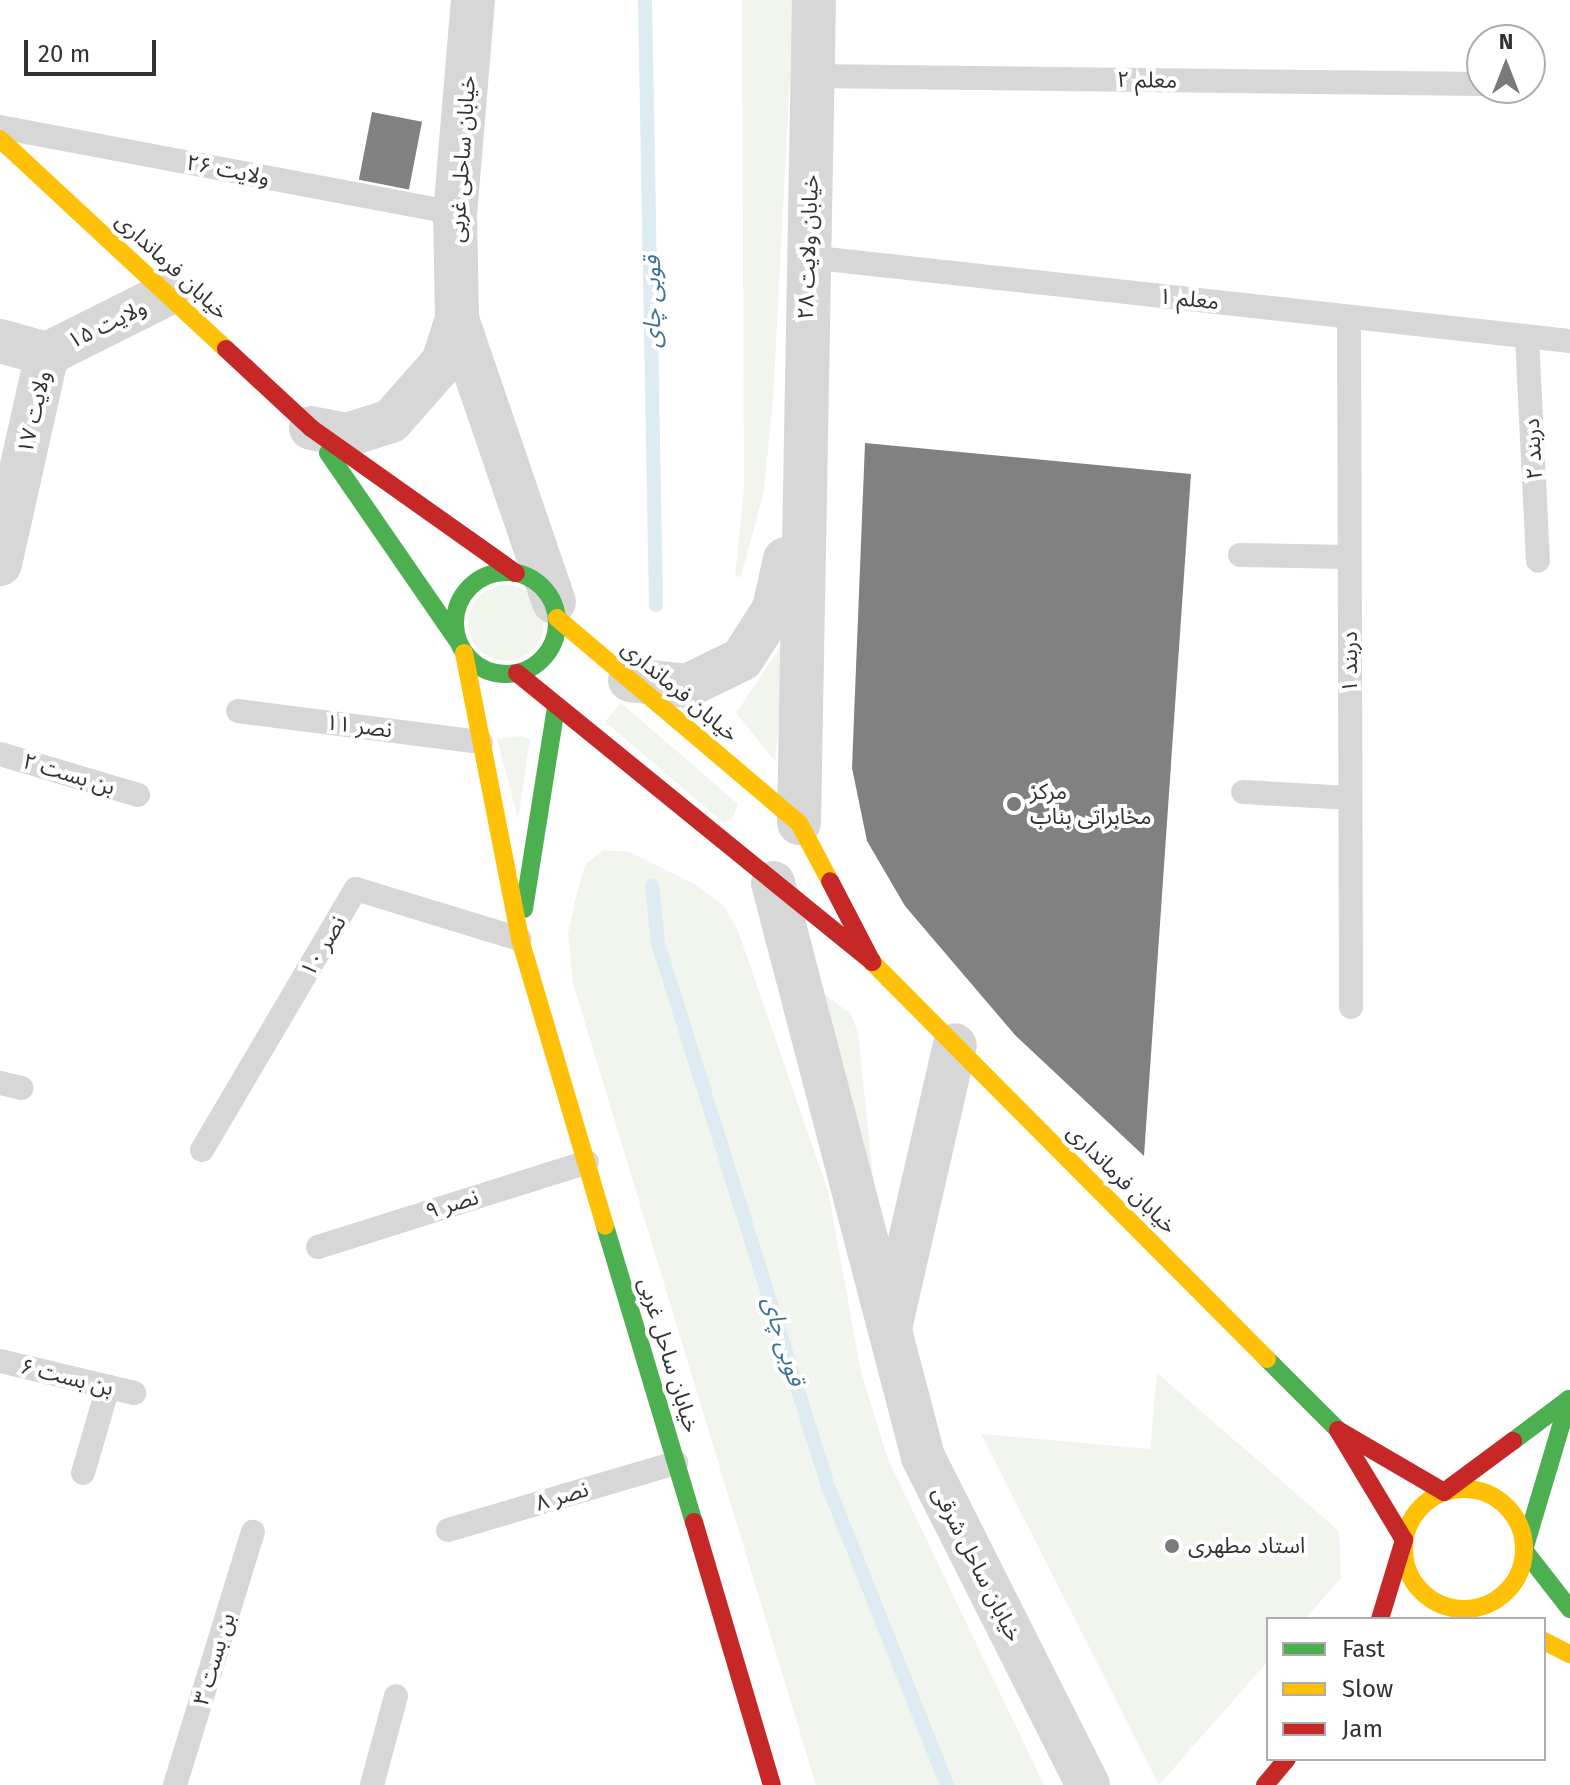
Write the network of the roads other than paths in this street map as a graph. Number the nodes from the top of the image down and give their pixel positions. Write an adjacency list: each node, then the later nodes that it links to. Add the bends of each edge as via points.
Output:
1 (473, 0): 7 (street, خیابان ساحلی غربی)
2 (814, 0): 3 (street, خیابان ولایت ۲۸)
3 (812, 76): 4 (lane, معلم ۲); 8 (street, خیابان ولایت ۲۸)
4 (1466, 84)
5 (0, 127): 7 (lane, ولایت ۲۶)
6 (0, 139): 9 (main road, خیابان فرمانداری)
7 (455, 213): 11 (street, خیابان ساحلی غربی)
8 (808, 257): 10 (lane, معلم ۱); 17 (street, خیابان ولایت ۲۸)
9 (167, 294): 15 (street, ولایت ۱۵); 16 (main road, خیابان فرمانداری)
10 (1349, 317): 12 (lane, معلم ۱); 20 (lane, دربند ۱)
11 (457, 319): 16 (street, خیابان ساحلی غربی, via 443,362 391,421 347,435); 24 (street, خیابان ساحلی غربی)
12 (1527, 337): 14 (lane, معلم ۱); 21 (lane, دربند ۲)
13 (0, 341): 15 (street, ولایت ۱۵)
14 (1570, 341)
15 (47, 354): 18 (street, ولایت ۱۷)
16 (311, 428): 23 (main road, خیابان فرمانداری); 25 (main road, خیابان فرمانداری)
17 (800, 495): 27 (street, خیابان ولایت ۲۸, via 774,609 755,645 726,670 687,686); 35 (street, خیابان ولایت ۲۸)
18 (5, 520): 22 (street, ولایت ۱۷)
19 (1240, 555): 20 (lane)
20 (1349, 557): 34 (lane, دربند ۱)
21 (1538, 561)
22 (0, 564)
23 (516, 573): 24 (main road); 25 (main road, via 472,584 456,609)
24 (555, 610): 26 (main road, via 551,648); 27 (main road, خیابان فرمانداری)
25 (460, 647): 26 (main road, via 487,671); 30 (main road, خیابان ساحل غربی)
26 (517, 673): 28 (main road, خیابان فرمانداری)
27 (630, 680): 35 (main road, خیابان فرمانداری)
28 (556, 706): 35 (main road, خیابان فرمانداری); 36 (main road, خیابان ساحل غربی)
29 (238, 711): 30 (lane, نصر ۱۱)
30 (481, 742): 36 (main road, خیابان ساحل غربی)
31 (0, 754): 33 (lane, بن بست ۲)
32 (1243, 792): 34 (lane)
33 (138, 795)
34 (1350, 798): 38 (lane, دربند ۱)
35 (786, 853): 37 (main road, خیابان فرمانداری); 37 (main road, خیابان فرمانداری); 43 (street, خیابان ساحل شرقی)
36 (520, 939): 40 (lane, نصر ۱۰, via 356,889); 41 (main road, خیابان ساحل غربی)
37 (872, 962): 39 (main road, خیابان فرمانداری)
38 (1351, 1007)
39 (955, 1045): 43 (street, خیابان ساحل شرقی); 48 (main road, خیابان فرمانداری)
40 (202, 1150)
41 (587, 1162): 42 (lane, نصر ۹); 49 (main road, خیابان ساحل غربی)
42 (318, 1247)
43 (889, 1334): 68 (street, خیابان ساحل شرقی, via 923,1457)
44 (0, 1361): 45 (lane, بن بست ۶)
45 (108, 1387): 46 (lane, بن بست ۶); 50 (lane)
46 (134, 1393)
47 (1569, 1398): 51 (main road); 55 (main road)
48 (1338, 1430): 51 (main road, خیابان فرمانداری); 54 (main road, خیابان فرمانداری)
49 (676, 1463): 52 (lane, نصر ۸); 67 (main road, خیابان ساحل غربی)
50 (83, 1473)
51 (1444, 1492): 54 (main road, via 1418,1510); 55 (main road, via 1477,1490 1505,1504)
52 (448, 1530)
53 (253, 1532): 65 (lane, بن بست ۳)
54 (1404, 1540): 56 (main road, via 1410,1576 1423,1593 1440,1604); 58 (main road)
55 (1524, 1550): 56 (main road, via 1511,1586); 57 (main road)
56 (1479, 1607): 59 (main road); 60 (main road)
57 (1570, 1609)
58 (1381, 1617)
59 (1461, 1617)
60 (1498, 1617)
61 (1546, 1642): 62 (main road)
62 (1570, 1654)
63 (396, 1696): 66 (lane)
64 (1285, 1761): 69 (main road)
65 (175, 1785)
66 (372, 1785)
67 (772, 1785)
68 (1088, 1785)
69 (1265, 1785)

